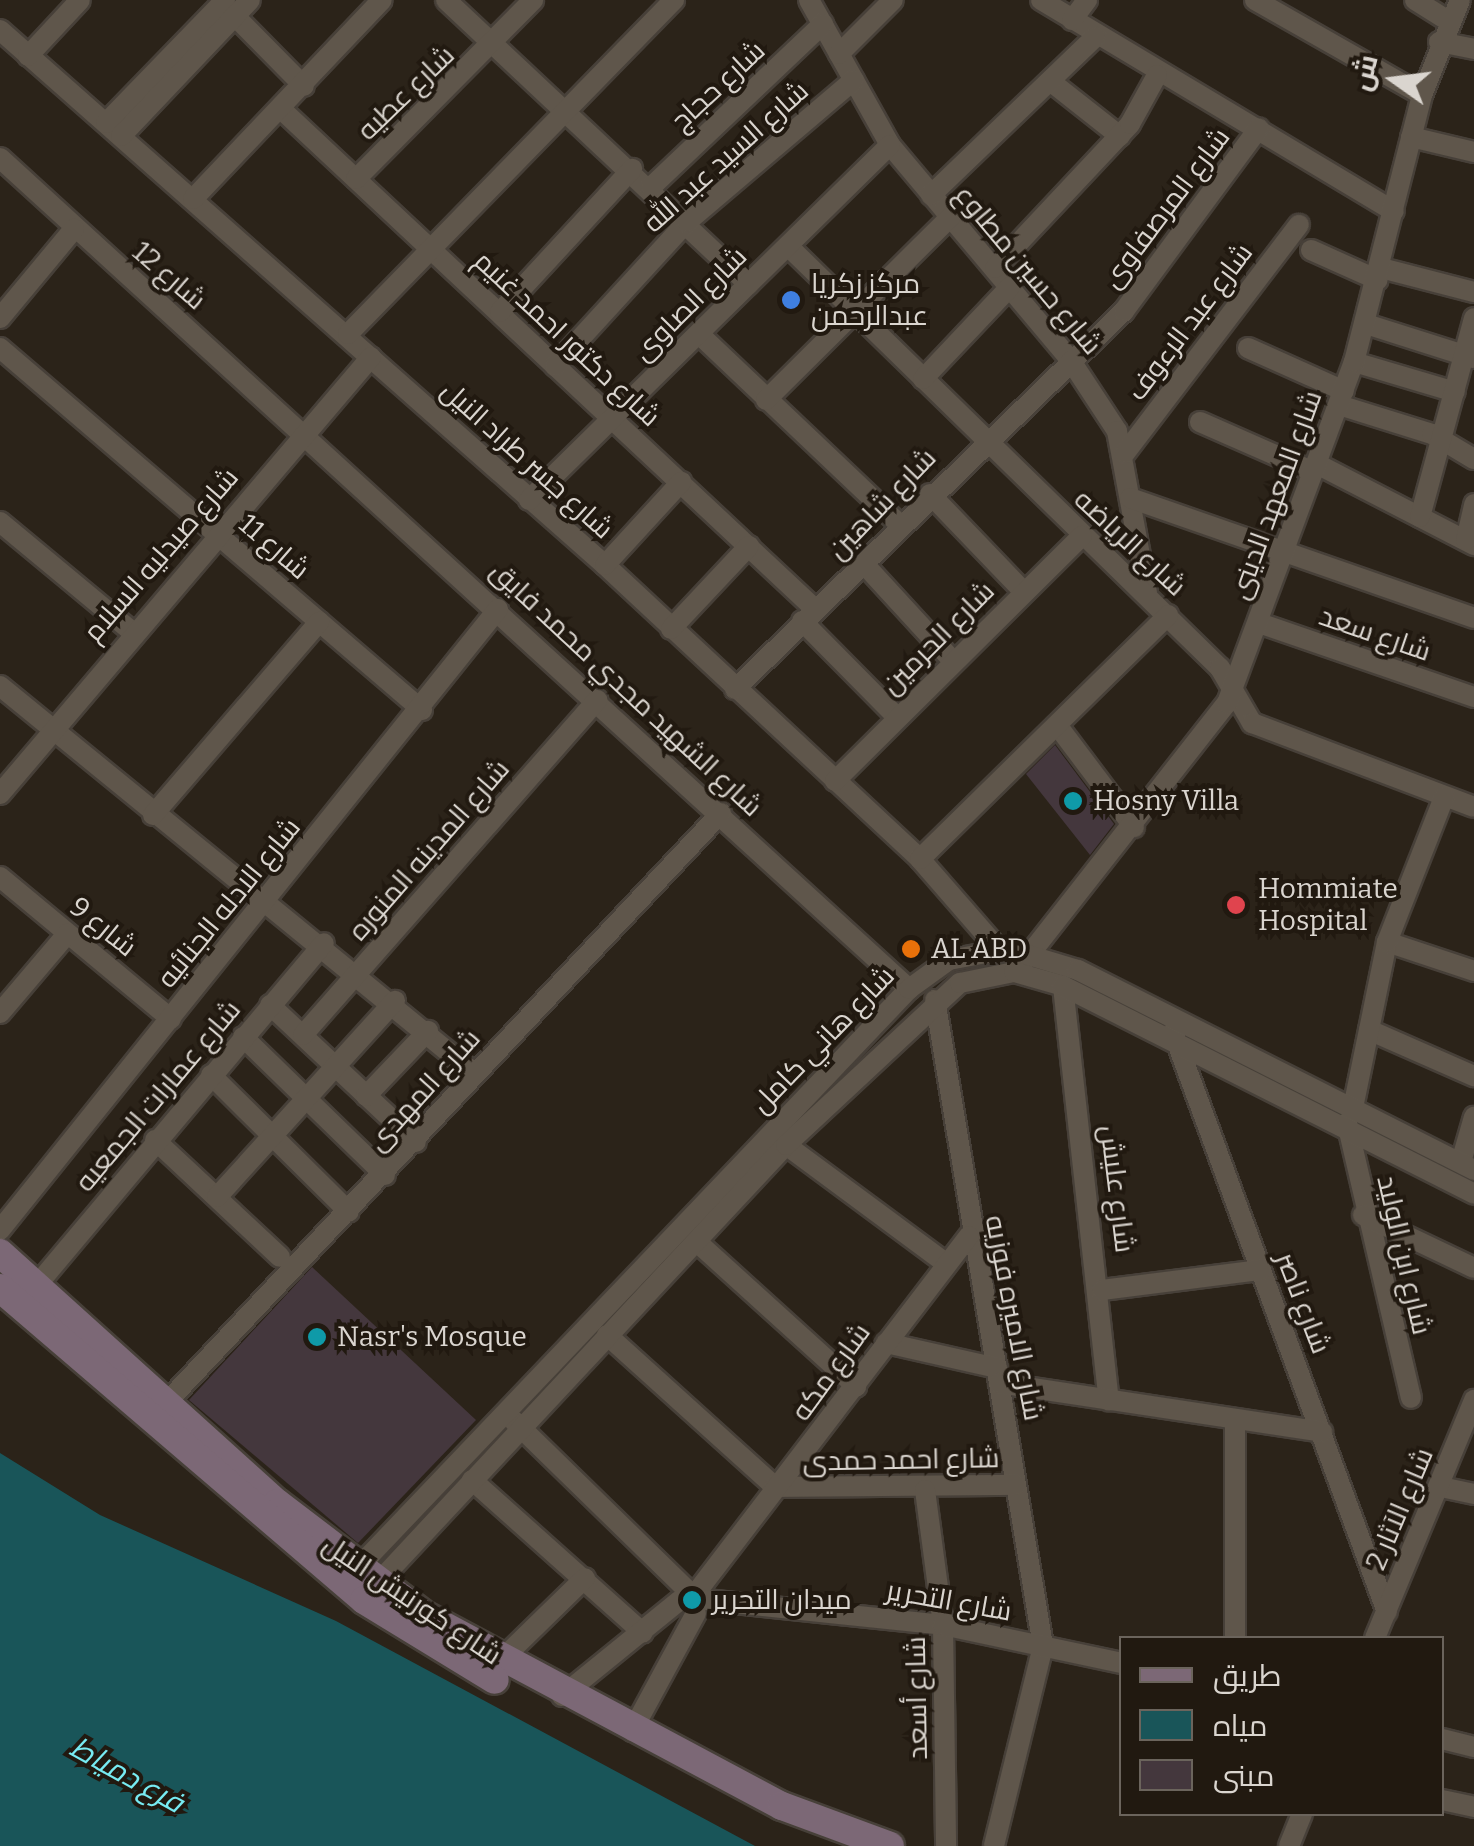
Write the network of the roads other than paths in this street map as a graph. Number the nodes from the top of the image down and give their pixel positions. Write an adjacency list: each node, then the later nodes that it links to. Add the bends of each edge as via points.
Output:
1 (80, 0): 24 (street)
2 (250, 0): 14 (street)
3 (382, 0): 28 (street)
4 (446, 0): 21 (street)
5 (533, 0): 21 (street, شارع عطيه)
6 (674, 0): 30 (street)
7 (809, 0): 17 (street, شارع حسين مطاوع)
8 (893, 0): 23 (street)
9 (1041, 0): 15 (street)
10 (1087, 0): 15 (street)
11 (1255, 0): 29 (street)
12 (1415, 0): 16 (street)
13 (1460, 0): 16 (street, شارع المعهد الدينى)
14 (226, 5): 28 (street); 33 (street)
15 (1072, 20): 19 (street)
16 (1448, 21): 20 (street, شارع المعهد الدينى)
17 (823, 24): 23 (street, شارع حسين مطاوع); 41 (street, شارع حجاج)
18 (0, 30): 24 (street, شارع جسر طراد النيل)
19 (1095, 38): 25 (street); 27 (street)
20 (1439, 42): 22 (street); 29 (street, شارع المعهد الدينى)
21 (494, 45): 30 (street); 40 (street, شارع عطيه)
22 (1474, 49)
23 (839, 54): 26 (street, شارع حسين مطاوع)
24 (28, 56): 33 (street, شارع جسر طراد النيل)
25 (1157, 75): 32 (street); 34 (street)
26 (854, 80): 36 (street, شارع حسين مطاوع); 46 (street, شارع السيد عبد الله)
27 (1050, 81): 34 (street); 42 (street)
28 (304, 86): 31 (street)
29 (1422, 96): 35 (street, شارع المعهد الدينى)
30 (565, 108): 39 (street); 49 (street)
31 (281, 109): 40 (street, شارع دكتور احمد غنيم); 43 (street)
32 (1259, 128): 44 (street); 68 (street, شارع المرصفاوى, via 1173,254)
33 (114, 130): 43 (street, شارع جسر طراد النيل)
34 (1120, 136): 52 (street)
35 (1411, 136): 37 (street); 44 (street, شارع المعهد الدينى)
36 (890, 145): 42 (street, شارع حسين مطاوع); 50 (street, شارع الصاوى)
37 (1474, 152)
38 (0, 158): 48 (street, شارع 12)
39 (632, 169): 41 (street); 57 (street)
40 (356, 179): 49 (street, شارع دكتور احمد غنيم)
41 (651, 187): 46 (street)
42 (931, 196): 45 (street, شارع حسين مطاوع)
43 (193, 199): 62 (street, شارع جسر طراد النيل)
44 (1394, 211): 53 (street, شارع المعهد الدينى)
45 (950, 216): 52 (street, شارع حسين مطاوع); 58 (street)
46 (688, 222): 54 (street); 70 (street, شارع السيد عبد الله)
47 (1300, 225): 80 (street, شارع عبد الرءوف)
48 (74, 229): 59 (street); 77 (street, شارع 12)
49 (428, 245): 57 (street, شارع دكتور احمد غنيم); 62 (street)
50 (788, 246): 54 (street, شارع الصاوى); 58 (street, شارع الرياضه)
51 (1311, 250): 53 (street)
52 (996, 268): 55 (street, شارع حسين مطاوع)
53 (1379, 274): 56 (street); 61 (street, شارع المعهد الدينى)
54 (748, 284): 63 (street, شارع الصاوى)
55 (1010, 287): 68 (street, شارع حسين مطاوع); 71 (street)
56 (1474, 292)
57 (500, 312): 70 (street, شارع دكتور احمد غنيم)
58 (855, 313): 71 (street, شارع الرياضه); 74 (street)
59 (0, 318)
60 (1474, 318): 67 (street)
61 (1366, 324): 67 (street); 69 (street, شارع المعهد الدينى)
62 (348, 334): 66 (street, شارع جسر طراد النيل)
63 (701, 336): 74 (street); 75 (street, شارع الصاوى)
64 (0, 348): 91 (street, شارع 11)
65 (1248, 348): 73 (street)
66 (370, 357): 77 (street, شارع صيدليه السلام); 86 (street, شارع جسر طراد النيل)
67 (1469, 357): 72 (street)
68 (1071, 361): 79 (street, شارع شاهين); 80 (street, شارع حسين مطاوع)
69 (1354, 362): 72 (street); 73 (street, شارع المعهد الدينى)
70 (555, 366): 75 (street, شارع دكتور احمد غنيم)
71 (923, 379): 79 (street, شارع الرياضه)
72 (1455, 392): 78 (street)
73 (1341, 398): 78 (street); 82 (street, شارع المعهد الدينى)
74 (766, 400): 90 (street)
75 (610, 420): 83 (street, شارع دكتور احمد غنيم); 86 (street, شارع الصاوى)
76 (1200, 422): 82 (street)
77 (304, 432): 91 (street, شارع صيدليه السلام); 100 (street, شارع الشهيد مجدي محمد فايق)
78 (1442, 438): 81 (street); 88 (street)
79 (983, 442): 84 (street, شارع شاهين); 92 (street, شارع الرياضه)
80 (1125, 453): 85 (street, شارع حسين مطاوع)
81 (1474, 459)
82 (1316, 468): 88 (street); 95 (street, شارع المعهد الدينى)
83 (681, 482): 94 (street, شارع دكتور احمد غنيم); 97 (street)
84 (930, 494): 90 (street, شارع شاهين); 98 (street)
85 (1130, 498): 95 (street); 99 (street, شارع حسين مطاوع)
86 (528, 500): 97 (street, شارع جسر طراد النيل)
87 (1474, 504): 93 (street)
88 (1420, 516): 93 (street)
89 (0, 522): 107 (street)
90 (899, 524): 96 (street, شارع شاهين)
91 (214, 532): 104 (street, شارع 11); 107 (street, شارع صيدليه السلام)
92 (1082, 536): 98 (street, شارع الحرمين); 99 (street, شارع الرياضه)
93 (1470, 542)
94 (748, 546): 101 (street, شارع دكتور احمد غنيم); 106 (street)
95 (1285, 552): 103 (street); 105 (street, شارع المعهد الدينى)
96 (864, 564): 101 (street, شارع شاهين); 108 (street)
97 (605, 566): 106 (street, شارع جسر طراد النيل)
98 (1024, 592): 108 (street, شارع الحرمين)
99 (1148, 596): 102 (street, شارع الرياضه)
100 (498, 609): 113 (street, شارع الشهيد مجدي محمد فايق); 114 (street, شارع الادله الجنائيه)
101 (809, 615): 110 (street, شارع شاهين); 115 (street, شارع دكتور احمد غنيم)
102 (1168, 615): 111 (street, شارع الرياضه, via 1220,668); 116 (street)
103 (1474, 618)
104 (318, 622): 114 (street, شارع 11); 123 (street)
105 (1258, 624): 111 (street, شارع المعهد الدينى); 112 (street, شارع سعد)
106 (671, 628): 110 (street, شارع جسر طراد النيل)
107 (130, 630): 117 (street, شارع صيدليه السلام)
108 (952, 660): 115 (street, شارع الحرمين)
109 (0, 686): 117 (street)
110 (736, 689): 118 (street, شارع جسر طراد النيل)
111 (1231, 694): 120 (street, شارع الرياضه, via 1252,722); 124 (street, شارع المعهد الدينى)
112 (1474, 697)
113 (597, 700): 122 (street, شارع الشهيد مجدي محمد فايق); 133 (street, شارع المدينه المنوره)
114 (422, 710): 127 (street, شارع الادله الجنائيه)
115 (898, 718): 118 (street, شارع الحرمين)
116 (1058, 725): 124 (street); 125 (street)
117 (52, 730): 119 (street, شارع صيدليه السلام); 123 (street)
118 (835, 782): 125 (street, شارع جسر طراد النيل)
119 (0, 794)
120 (1444, 797): 121 (street, شارع الرياضه); 129 (street)
121 (1474, 807)
122 (720, 813): 137 (street, شارع الشهيد مجدي محمد فايق); 150 (street, شارع المهدى)
123 (154, 815): 127 (street)
124 (1134, 827): 132 (street, شارع المعهد الدينى)
125 (920, 859): 131 (street, شارع جسر طراد النيل)
126 (0, 877): 128 (street, شارع 9)
127 (268, 898): 130 (street); 143 (street, شارع الادله الجنائيه)
128 (67, 934): 141 (street); 143 (street, شارع 9)
129 (1387, 942): 134 (street); 144 (street)
130 (324, 943): 133 (street); 140 (street, شارع عمارات الجمعيه)
131 (999, 950): 132 (street, شارع هاني كامل); 137 (street, شارع هاني كامل, via 949,960)
132 (1031, 952): 135 (street, شارع المعهد الدينى); 142 (street, شارع هاني كامل)
133 (359, 971): 139 (street); 146 (street, شارع المدينه المنوره)
134 (1474, 971)
135 (1014, 972): 136 (street, شارع هاني كامل); 138 (street, شارع هاني كامل, via 960,983)
136 (1064, 986): 148 (street, شارع هاني كامل); 177 (street, شارع عليش)
137 (910, 989): 160 (street, شارع هاني كامل)
138 (934, 1000): 160 (street, شارع هاني كامل); 168 (street, شارع الاميره فوزيه)
139 (395, 1001): 145 (street); 149 (street)
140 (270, 1005): 146 (street); 147 (street, شارع عمارات الجمعيه)
141 (0, 1013)
142 (1170, 1014): 148 (street, شارع ناصر); 155 (street, شارع هاني كامل)
143 (171, 1019): 167 (street, شارع الادله الجنائيه)
144 (1369, 1030): 152 (street); 155 (street)
145 (428, 1031): 150 (street); 153 (street)
146 (302, 1035): 149 (street)
147 (244, 1037): 151 (street, شارع عمارات الجمعيه); 154 (street)
148 (1174, 1038): 155 (street, شارع هاني كامل); 174 (street, شارع ناصر)
149 (335, 1066): 153 (street); 154 (street)
150 (474, 1074): 159 (street, شارع المهدى)
151 (211, 1075): 157 (street); 158 (street, شارع عمارات الجمعيه)
152 (1474, 1076)
153 (366, 1096): 159 (street)
154 (306, 1098): 157 (street); 162 (street)
155 (1350, 1113): 161 (street, شارع هاني كامل); 163 (street, شارع هاني كامل); 166 (street, شارع ابن الوليد)
156 (1474, 1117): 161 (street)
157 (272, 1136): 164 (street); 165 (street)
158 (155, 1140): 164 (street); 175 (street, شارع عمارات الجمعيه)
159 (416, 1142): 162 (street, شارع المهدى)
160 (774, 1149): 169 (street, شارع هاني كامل); 172 (street); 186 (street, شارع هاني كامل)
161 (1467, 1166)
162 (385, 1174): 165 (street, شارع المهدى)
163 (1474, 1194)
164 (217, 1196): 171 (street)
165 (349, 1212): 185 (street, شارع المهدى)
166 (1363, 1215): 173 (street); 182 (street, شارع ابن الوليد)
167 (0, 1230)
168 (969, 1236): 172 (street, شارع مكه); 180 (street, شارع الاميره فوزيه)
169 (697, 1242): 178 (street, شارع هاني كامل); 181 (street)
170 (0, 1253): 175 (main road, شارع كورنيش النيل)
171 (280, 1257)
172 (944, 1262): 179 (street, شارع مكه)
173 (1474, 1268)
174 (1261, 1270): 177 (street); 188 (street, شارع ناصر)
175 (36, 1285): 185 (main road, شارع كورنيش النيل)
176 (0, 1288): 196 (main road, شارع كورنيش النيل)
177 (1102, 1290): 183 (street, شارع عليش)
178 (607, 1335): 186 (street, شارع هاني كامل); 192 (street, شارع احمد حمدى)
179 (886, 1343): 180 (street); 181 (street, شارع مكه)
180 (998, 1376): 183 (street); 190 (street, شارع الاميره فوزيه)
181 (856, 1386): 192 (street, شارع مكه)
182 (1410, 1398)
183 (1109, 1400): 187 (street)
184 (1474, 1400): 191 (street, شارع الآثار 2)
185 (166, 1403): 196 (main road, شارع كورنيش النيل)
186 (513, 1420): 189 (street, شارع هاني كامل); 196 (street, شارع هاني كامل); 197 (street)
187 (1234, 1420): 188 (street); 201 (street)
188 (1322, 1432): 198 (street, شارع ناصر)
189 (472, 1480): 195 (street); 196 (street, شارع هاني كامل)
190 (1016, 1485): 193 (street, شارع احمد حمدى); 203 (street, شارع الاميره فوزيه)
191 (1441, 1486): 194 (street); 198 (street, شارع الآثار 2)
192 (780, 1488): 193 (street, شارع احمد حمدى); 197 (street, شارع مكه)
193 (925, 1490): 199 (street, شارع أسعد)
194 (1474, 1494)
195 (585, 1578): 200 (street); 204 (street)
196 (360, 1584): 204 (main road, شارع كورنيش النيل); 213 (main road, شارع كورنيش النيل, via 500,1682)
197 (693, 1598): 199 (street, شارع التحرير); 200 (street); 207 (street, شارع مكه)
198 (1387, 1612): 202 (street, شارع الآثار 2)
199 (944, 1626): 203 (street, شارع التحرير); 215 (street, شارع أسعد)
200 (644, 1632): 206 (street)
201 (1235, 1636)
202 (1377, 1636)
203 (1043, 1646): 205 (street, شارع التحرير); 216 (street)
204 (499, 1662): 206 (main road, شارع كورنيش النيل)
205 (1119, 1662)
206 (562, 1696): 207 (main road, شارع كورنيش النيل)
207 (632, 1731): 214 (main road, شارع كورنيش النيل, via 782,1806)
208 (1444, 1740): 209 (street)
209 (1474, 1747)
210 (1444, 1800): 211 (street)
211 (1474, 1807)
212 (1301, 1816): 217 (street)
213 (829, 1846)
214 (890, 1846)
215 (946, 1846)
216 (994, 1846)
217 (1289, 1846)

